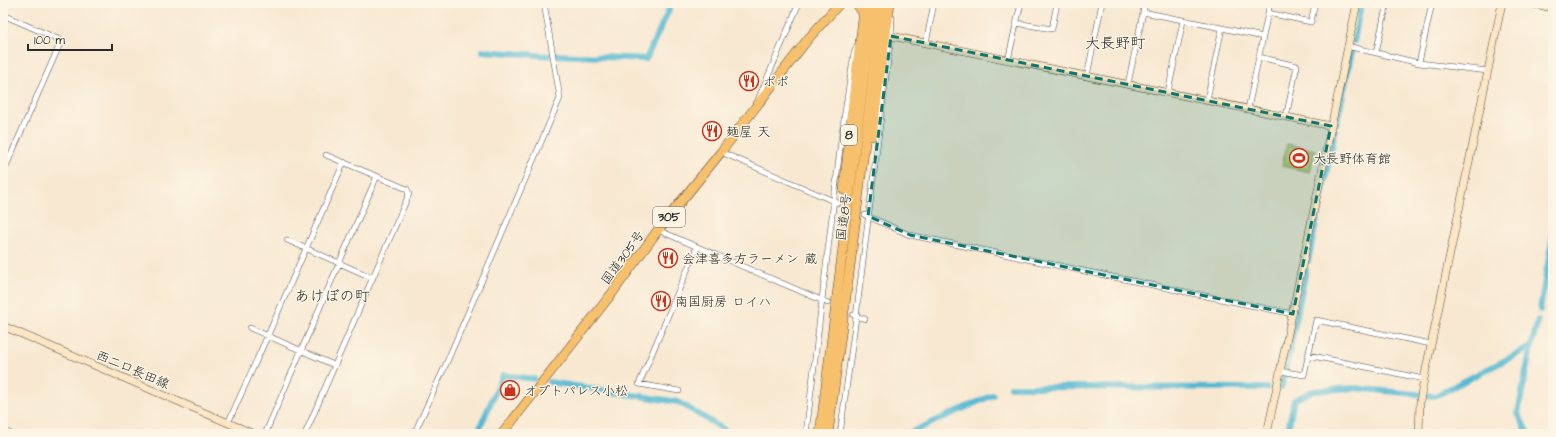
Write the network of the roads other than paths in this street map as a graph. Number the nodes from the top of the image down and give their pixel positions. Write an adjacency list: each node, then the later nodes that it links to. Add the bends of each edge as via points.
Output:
1 (544, 3): 84 (street, via 560,98)
2 (799, 3): 44 (street)
3 (840, 3): 44 (highway, 国道305号 / 305, via 808,39)
4 (856, 3): 23 (highway)
5 (865, 3): 23 (highway, 8)
6 (873, 3): 40 (highway, 国道8号 / 8)
7 (882, 3): 40 (highway, 国道8号 / 8)
8 (891, 3): 30 (street); 59 (highway, 8, via 857,250)
9 (934, 3): 32 (street)
10 (1021, 3): 27 (street)
11 (1057, 3): 27 (street, via 1052,29)
12 (1102, 3): 39 (street)
13 (1145, 3): 22 (street)
14 (1270, 3): 24 (street)
15 (1315, 3): 24 (street, via 1311,22)
16 (1387, 3): 34 (street)
17 (1432, 3): 37 (street)
18 (1502, 3): 38 (street)
19 (1530, 3): 21 (street)
20 (1358, 5): 33 (street)
21 (1553, 8)
22 (1143, 12): 26 (street); 41 (street)
23 (863, 13): 29 (highway, 8)
24 (1268, 13): 31 (street)
25 (3, 15): 51 (street, via 58,39 60,44)
26 (1183, 21): 28 (street); 42 (street)
27 (1016, 23): 36 (street)
28 (1222, 28): 31 (street); 43 (street)
29 (860, 36): 53 (street, via 854,53); 61 (highway, 8, via 844,191)
30 (892, 36): 32 (street); 54 (street)
31 (1263, 37): 35 (street)
32 (926, 43): 36 (street)
33 (1348, 46): 34 (street); 47 (street)
34 (1376, 53): 37 (street)
35 (1259, 57): 45 (street); 46 (street, via 1297,66)
36 (1008, 60): 39 (street)
37 (1419, 62): 38 (street)
38 (1488, 71): 71 (street)
39 (1087, 76): 41 (street)
40 (868, 81): 59 (highway, 国道8号 / 8); 61 (highway, 国道8号 / 8)
41 (1128, 84): 42 (street)
42 (1168, 92): 43 (street)
43 (1207, 100): 45 (street)
44 (756, 106): 48 (highway, 国道305号 / 305)
45 (1248, 109): 46 (street)
46 (1286, 117): 47 (street)
47 (1331, 126): 65 (street)
48 (721, 152): 53 (street); 55 (highway, 国道305号 / 305)
49 (326, 155): 50 (street)
50 (344, 162): 52 (street); 58 (street)
51 (3, 173)
52 (377, 176): 60 (street); 62 (street, via 407,189 409,194)
53 (836, 202): 63 (street)
54 (867, 216): 65 (street, via 910,235); 66 (street)
55 (658, 230): 57 (street); 85 (highway, 国道305号 / 305)
56 (287, 240): 58 (street)
57 (697, 247): 63 (street); 77 (street, via 639,384)
58 (306, 248): 60 (street); 70 (street)
59 (851, 258): 88 (highway, 国道8号 / 8)
60 (340, 264): 62 (street); 72 (street)
61 (841, 268): 87 (highway, 国道8号 / 8)
62 (373, 278): 74 (street)
63 (822, 300): 64 (street); 86 (street)
64 (828, 303)
65 (1292, 314): 75 (street)
66 (854, 316): 67 (street); 89 (street)
67 (866, 319)
68 (3, 326): 78 (street, 西二口長田線)
69 (250, 328): 70 (street)
70 (268, 335): 72 (street); 78 (street)
71 (1431, 344): 73 (street, via 1316,320); 76 (street)
72 (302, 351): 74 (street); 82 (street)
73 (1308, 355): 75 (street, via 1304,375); 76 (street)
74 (334, 365): 83 (street)
75 (1280, 370): 90 (street)
76 (1424, 379): 91 (street)
77 (679, 391)
78 (228, 422): 81 (street, 西二口長田線)
79 (3, 431): 80 (street)
80 (9, 434)
81 (254, 434)
82 (265, 434)
83 (305, 434)
84 (414, 434)
85 (502, 434)
86 (806, 434)
87 (820, 434)
88 (828, 434)
89 (840, 434)
90 (1267, 434)
91 (1419, 434)

